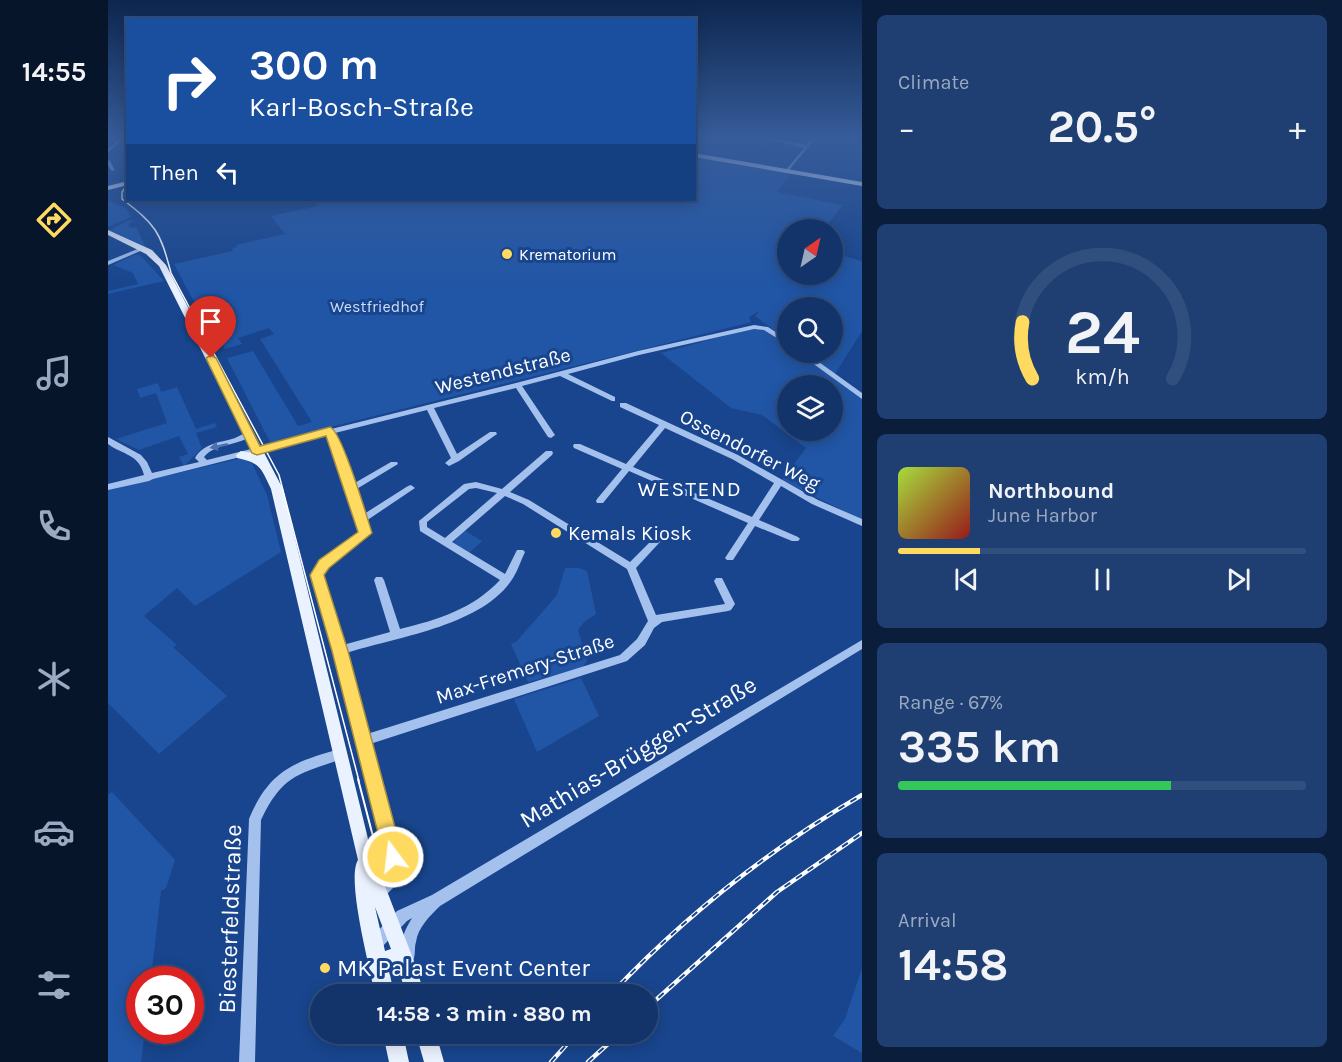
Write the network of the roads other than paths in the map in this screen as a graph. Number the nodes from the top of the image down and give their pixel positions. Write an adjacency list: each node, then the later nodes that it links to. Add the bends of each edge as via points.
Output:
1 (108, 232): 2 (main road)
2 (142, 249): 3 (street); 14 (main road, via 162,267)
3 (108, 264)
4 (777, 336): 6 (street, Westendstraße, via 757,326 638,352)
5 (815, 363): 8 (street)
6 (562, 374): 7 (street, Westendstraße); 9 (street)
7 (519, 385): 11 (street, Westendstraße); 16 (street)
8 (862, 397)
9 (612, 399)
10 (623, 405): 12 (street, Ossendorfer Weg)
11 (429, 407): 13 (street, Westendstraße); 15 (street, via 452,461)
12 (663, 424): 25 (street); 28 (street, Ossendorfer Weg)
13 (330, 431): 22 (street, Westendstraße); 31 (street)
14 (249, 434): 21 (street, one-way to 21, via 239,441 211,447); 22 (main road)
15 (493, 434)
16 (551, 435)
17 (108, 440): 27 (street, via 139,456)
18 (577, 446): 25 (street)
19 (549, 453): 32 (street)
20 (241, 454): 22 (main road); 23 (street)
21 (200, 455): 23 (street); 26 (street)
22 (259, 456): 51 (main road, via 277,489)
23 (206, 463): 26 (street)
24 (394, 464): 31 (street)
25 (627, 467): 33 (street); 35 (street)
26 (183, 469): 27 (street)
27 (149, 478): 29 (street)
28 (779, 482): 35 (street); 36 (street, Ossendorfer Weg)
29 (108, 487)
30 (411, 488): 34 (street)
31 (351, 489): 34 (street)
32 (503, 492): 39 (street); 39 (street, via 467,486 423,520 423,529); 42 (street, via 545,512)
33 (600, 501)
34 (362, 520): 49 (street, via 364,536 324,564 317,575)
35 (754, 522): 37 (street); 41 (street)
36 (862, 523)
37 (795, 539)
38 (656, 541): 42 (street)
39 (445, 543): 43 (street)
40 (520, 552): 43 (street)
41 (730, 558)
42 (631, 567): 46 (street)
43 (506, 579): 47 (street, via 492,596 473,608)
44 (379, 580): 47 (street)
45 (719, 581): 46 (street, via 729,607)
46 (654, 622): 50 (street, Max-Fremery-Straße, via 641,642 623,658)
47 (396, 634): 49 (street)
48 (862, 644): 54 (street, Mathias-Brüggen-Straße)
49 (340, 651): 50 (street)
50 (362, 741): 53 (street, via 395,873)
51 (340, 754): 52 (main road); 61 (street, Biesterfeldstraße, via 287,772 263,800 255,819)
52 (362, 847): 53 (main road); 56 (main road, via 365,900)
53 (377, 894): 55 (main road)
54 (437, 900): 55 (street, Mathias-Brüggen-Straße, via 421,905); 58 (street, Mathias-Brüggen-Straße, via 418,918 410,936)
55 (391, 925): 56 (street, Mathias-Brüggen-Straße); 58 (main road)
56 (374, 946): 57 (main road)
57 (380, 970): 58 (main road, via 390,958); 59 (main road)
58 (409, 970): 60 (main road)
59 (384, 984)
60 (412, 984)
61 (247, 1062)

